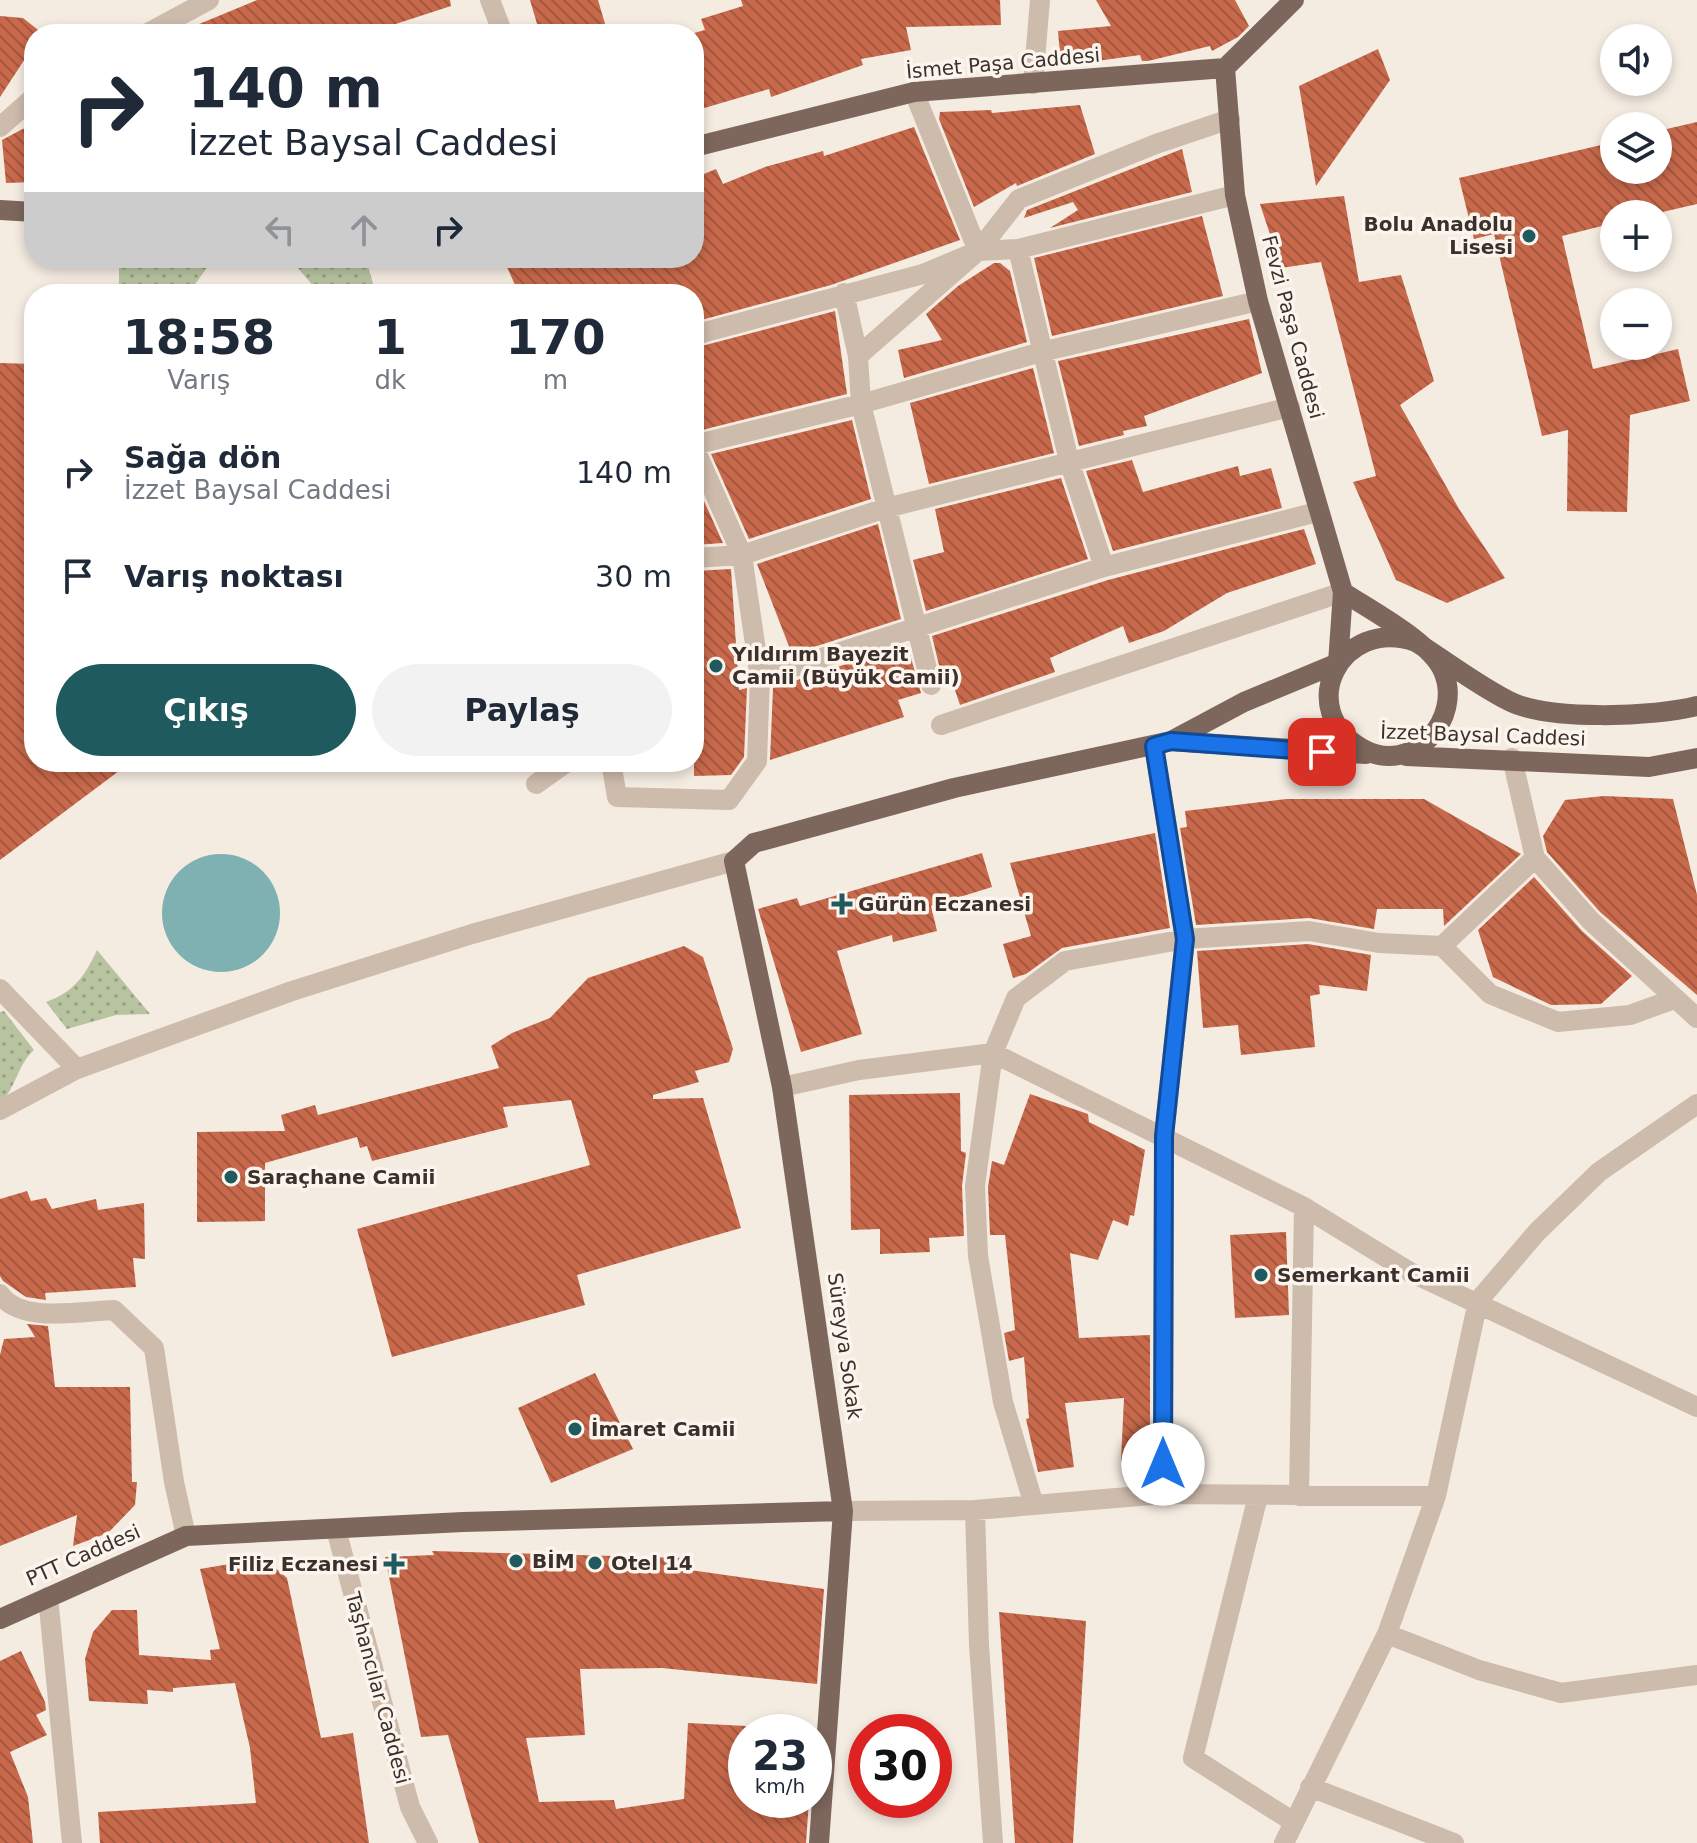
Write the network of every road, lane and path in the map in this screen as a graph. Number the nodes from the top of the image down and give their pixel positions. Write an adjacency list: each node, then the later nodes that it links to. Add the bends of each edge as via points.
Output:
1 (209, 0): 5 (street)
2 (490, 0): 6 (street)
3 (1040, 0): 8 (street)
4 (1294, 0): 7 (main road)
5 (165, 24)
6 (499, 24)
7 (1225, 68): 8 (main road, İsmet Paşa Caddesi); 11 (main road, Fevzi Paşa Caddesi)
8 (1033, 84): 9 (main road, İsmet Paşa Caddesi)
9 (914, 92): 13 (main road, İsmet Paşa Caddesi); 18 (street)
10 (24, 106): 12 (street)
11 (1230, 119): 14 (main road, Fevzi Paşa Caddesi); 18 (street, via 1019,199)
12 (0, 127)
13 (704, 144)
14 (1235, 195): 17 (street); 20 (main road, Fevzi Paşa Caddesi)
15 (0, 210): 16 (main road)
16 (24, 211)
17 (1018, 249): 18 (street); 22 (street)
18 (978, 251): 19 (street, via 923,274); 23 (street)
19 (844, 293): 21 (street); 23 (street)
20 (1258, 301): 22 (street); 25 (main road, Fevzi Paşa Caddesi)
21 (704, 332)
22 (1041, 352): 24 (street); 27 (street)
23 (858, 356): 24 (street)
24 (861, 404): 26 (street); 29 (street)
25 (1290, 407): 27 (street); 30 (main road, Fevzi Paşa Caddesi)
26 (704, 443)
27 (1069, 461): 29 (street); 33 (street)
28 (704, 469): 31 (street)
29 (886, 508): 31 (street); 35 (street)
30 (1317, 512): 33 (street); 34 (main road, Fevzi Paşa Caddesi)
31 (742, 555): 32 (street); 38 (street)
32 (704, 557)
33 (1104, 567): 35 (street)
34 (1343, 592): 36 (main road); 37 (main road); 41 (street)
35 (916, 630): 38 (street); 39 (street)
36 (1416, 642): 37 (main road, via 1381,636 1349,649); 40 (main road, İzzet Baysal Caddesi, via 1512,703 1573,714 1671,713); 43 (main road, via 1443,668 1448,709 1425,743 1407,753)
37 (1338, 663): 42 (main road, İzzet Baysal Caddesi, via 1244,702); 43 (main road, via 1329,688 1331,715 1352,743)
38 (760, 678): 47 (street, via 757,761 729,800 617,797)
39 (931, 685)
40 (1697, 706)
41 (941, 725)
42 (1163, 744): 43 (main road, İzzet Baysal Caddesi); 50 (main road, İzzet Baysal Caddesi, via 939,792 754,843); 51 (street)
43 (1386, 755): 44 (main road, İzzet Baysal Caddesi)
44 (1512, 758): 45 (main road, İzzet Baysal Caddesi, via 1649,767); 49 (street)
45 (1697, 758)
46 (553, 772): 48 (street)
47 (613, 772)
48 (536, 784)
49 (1535, 858): 52 (street); 54 (street, via 1591,921)
50 (734, 861): 57 (street, via 457,938); 58 (main road, Süreyya Sokak)
51 (1185, 939): 52 (street, via 1309,931 1379,943); 56 (street, via 1065,961 1016,998); 61 (street)
52 (1442, 946): 54 (street, via 1490,994 1558,1022 1630,1015)
53 (0, 989): 57 (street)
54 (1674, 999): 55 (street)
55 (1697, 1018)
56 (993, 1053): 58 (street, via 859,1070); 61 (street); 70 (street, via 975,1186 978,1256 1003,1402)
57 (77, 1069): 60 (street)
58 (782, 1087): 72 (main road, Süreyya Sokak)
59 (1697, 1104): 64 (street, via 1599,1172 1537,1232)
60 (0, 1110)
61 (1164, 1136): 62 (street); 66 (street)
62 (1304, 1207): 64 (street, via 1410,1272); 68 (street)
63 (0, 1294): 74 (street, via 6,1304 31,1312 114,1310 154,1348)
64 (1478, 1301): 65 (street); 69 (street)
65 (1697, 1407)
66 (1163, 1494): 67 (street); 70 (street)
67 (1258, 1496): 68 (street); 80 (street, via 1193,1758)
68 (1299, 1496): 69 (street)
69 (1436, 1496): 77 (street)
70 (1034, 1505): 71 (street)
71 (975, 1510): 72 (street); 84 (street)
72 (843, 1511): 73 (main road); 83 (main road, Süreyya Sokak)
73 (336, 1529): 74 (main road); 82 (street, Taşhancılar Caddesi, via 410,1807)
74 (186, 1536): 75 (main road, PTT Caddesi)
75 (48, 1597): 76 (main road, PTT Caddesi); 81 (street)
76 (0, 1619)
77 (1387, 1634): 78 (street, via 1479,1670 1561,1693); 79 (street)
78 (1697, 1675)
79 (1310, 1787): 80 (street); 86 (street)
80 (1292, 1821): 85 (street)
81 (72, 1843)
82 (428, 1843)
83 (819, 1843)
84 (993, 1843)
85 (1284, 1843)
86 (1454, 1843)

